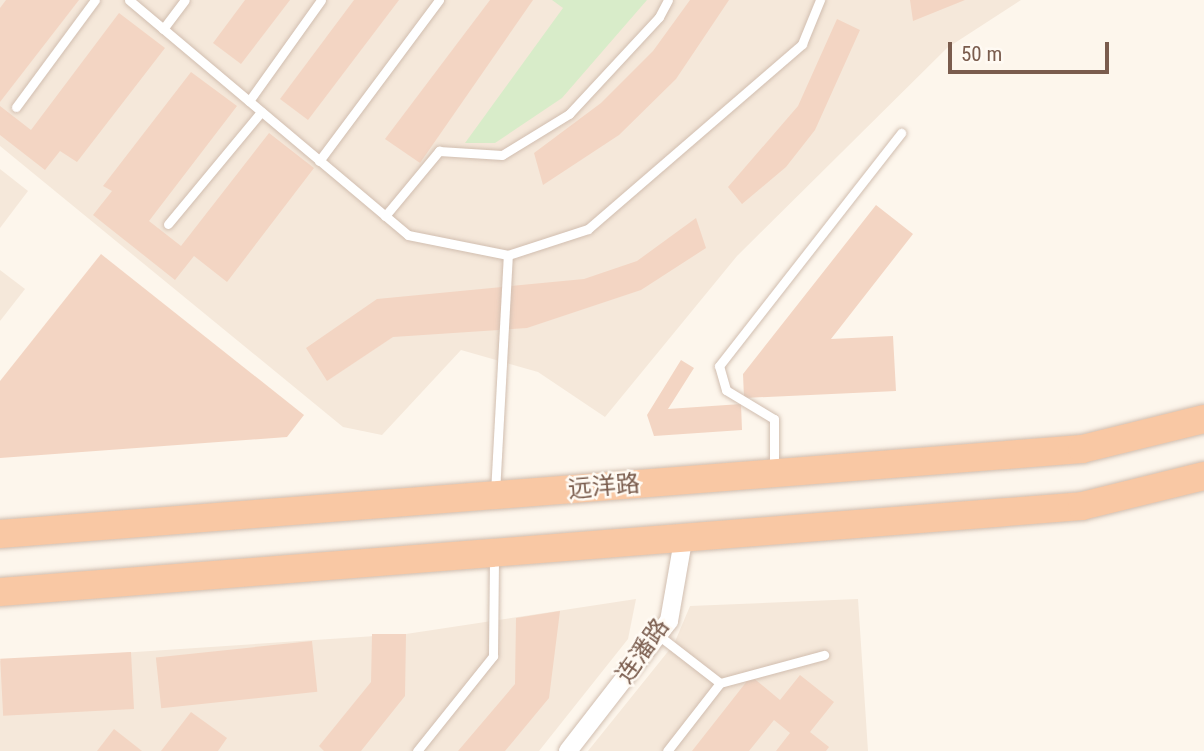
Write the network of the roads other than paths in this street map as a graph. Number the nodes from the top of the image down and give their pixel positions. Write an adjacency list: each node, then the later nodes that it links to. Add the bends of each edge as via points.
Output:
1 (95, 0): 10 (lane)
2 (129, 0): 8 (lane)
3 (185, 0): 8 (lane)
4 (321, 0): 9 (lane)
5 (439, 0): 13 (lane)
6 (668, 0): 14 (lane, via 659,17 569,114 502,155 439,151)
7 (820, 0): 16 (lane, via 802,44 588,229)
8 (163, 29): 9 (lane)
9 (249, 101): 11 (lane)
10 (16, 107)
11 (261, 112): 13 (lane); 15 (lane)
12 (901, 133): 18 (lane, via 719,366 726,390 774,419)
13 (319, 161): 14 (lane)
14 (385, 216): 16 (lane, via 408,235)
15 (168, 224)
16 (508, 255): 20 (lane)
17 (1204, 419): 18 (highway, 远洋路, via 1082,449)
18 (775, 473): 20 (highway, 远洋路)
19 (1204, 476): 22 (highway, via 1082,506)
20 (495, 496): 21 (highway, 远洋路)
21 (0, 534)
22 (684, 535): 23 (highway); 25 (street, 连潘路, via 669,621)
23 (494, 550): 24 (highway); 28 (lane, via 493,656)
24 (0, 592)
25 (658, 635): 27 (lane); 29 (street, 连潘路)
26 (824, 655): 27 (lane)
27 (720, 683): 30 (lane)
28 (417, 751)
29 (568, 751)
30 (667, 751)

